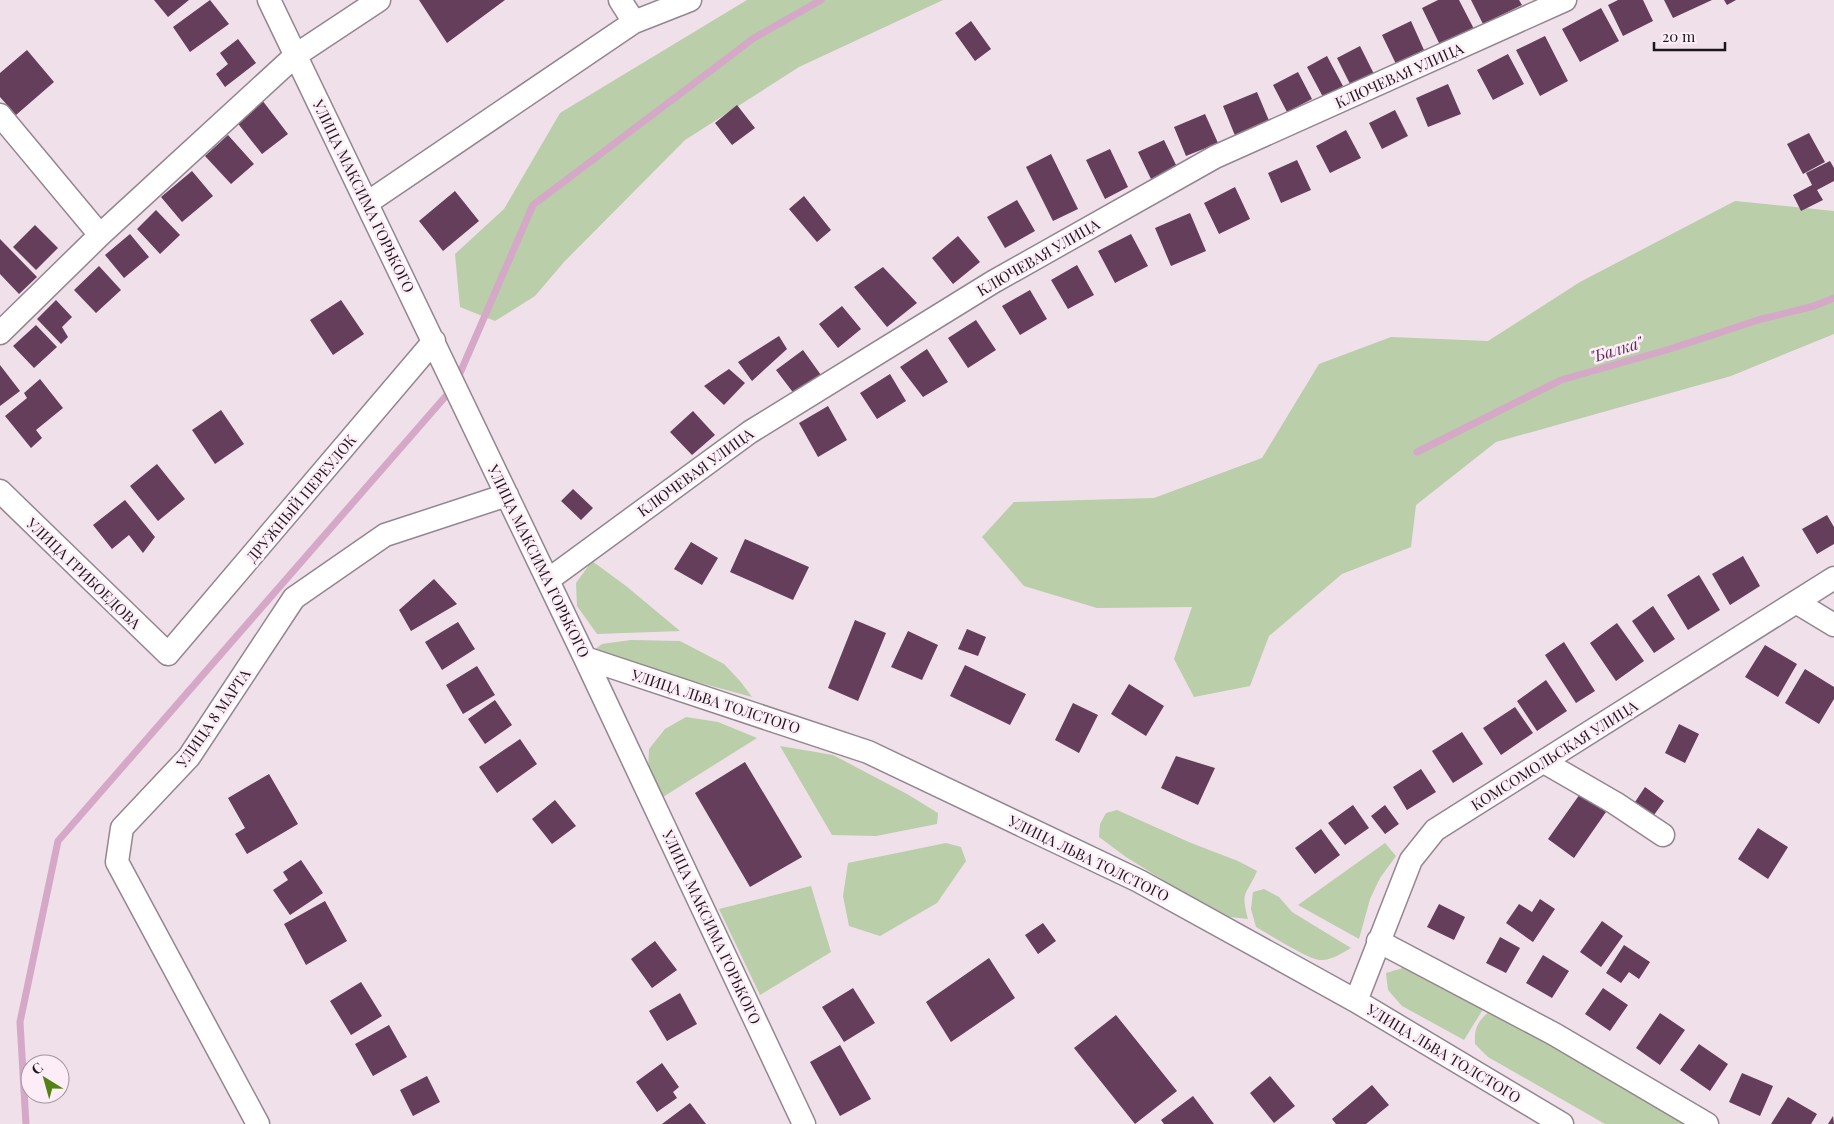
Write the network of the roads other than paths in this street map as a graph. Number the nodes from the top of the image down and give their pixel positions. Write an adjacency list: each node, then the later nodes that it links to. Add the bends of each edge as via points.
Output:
1 (269, 0): 7 (street, УЛИЦА МАКСИМА ГОРЬКОГО)
2 (379, 0): 7 (street)
3 (620, 0): 6 (street)
4 (690, 0): 6 (street)
5 (1565, 0): 16 (street, КЛЮЧЕВАЯ УЛИЦА, via 1215,157 993,282 750,432)
6 (634, 22): 9 (street)
7 (296, 54): 9 (street, УЛИЦА МАКСИМА ГОРЬКОГО); 10 (street)
8 (0, 115): 10 (street)
9 (367, 203): 12 (street, УЛИЦА МАКСИМА ГОРЬКОГО)
10 (100, 235): 11 (street)
11 (0, 333)
12 (434, 341): 14 (street, УЛИЦА МАКСИМА ГОРЬКОГО); 19 (street, ДРУЖНЫЙ ПЕРЕУЛОК)
13 (0, 491): 19 (street, УЛИЦА ГРИБОЕДОВА)
14 (507, 496): 16 (street, УЛИЦА МАКСИМА ГОРЬКОГО); 25 (street, УЛИЦА 8 МАРТА, via 385,535 294,598 189,757 122,828 117,862)
15 (1834, 578): 17 (street, КОМСОМОЛЬСКАЯ УЛИЦА)
16 (548, 580): 20 (street, УЛИЦА МАКСИМА ГОРЬКОГО)
17 (1796, 602): 18 (street); 21 (street, КОМСОМОЛЬСКАЯ УЛИЦА)
18 (1834, 625)
19 (168, 654)
20 (586, 658): 24 (street, УЛИЦА ЛЬВА ТОЛСТОГО, via 868,752 1139,881); 26 (street, УЛИЦА МАКСИМА ГОРЬКОГО)
21 (1544, 762): 22 (street); 23 (street, КОМСОМОЛЬСКАЯ УЛИЦА, via 1435,830 1411,860)
22 (1663, 835)
23 (1378, 941): 24 (street, КОМСОМОЛЬСКАЯ УЛИЦА); 28 (street, via 1554,1034)
24 (1356, 1001): 27 (street, УЛИЦА ЛЬВА ТОЛСТОГО)
25 (258, 1124)
26 (804, 1124)
27 (1562, 1124)
28 (1707, 1124)

